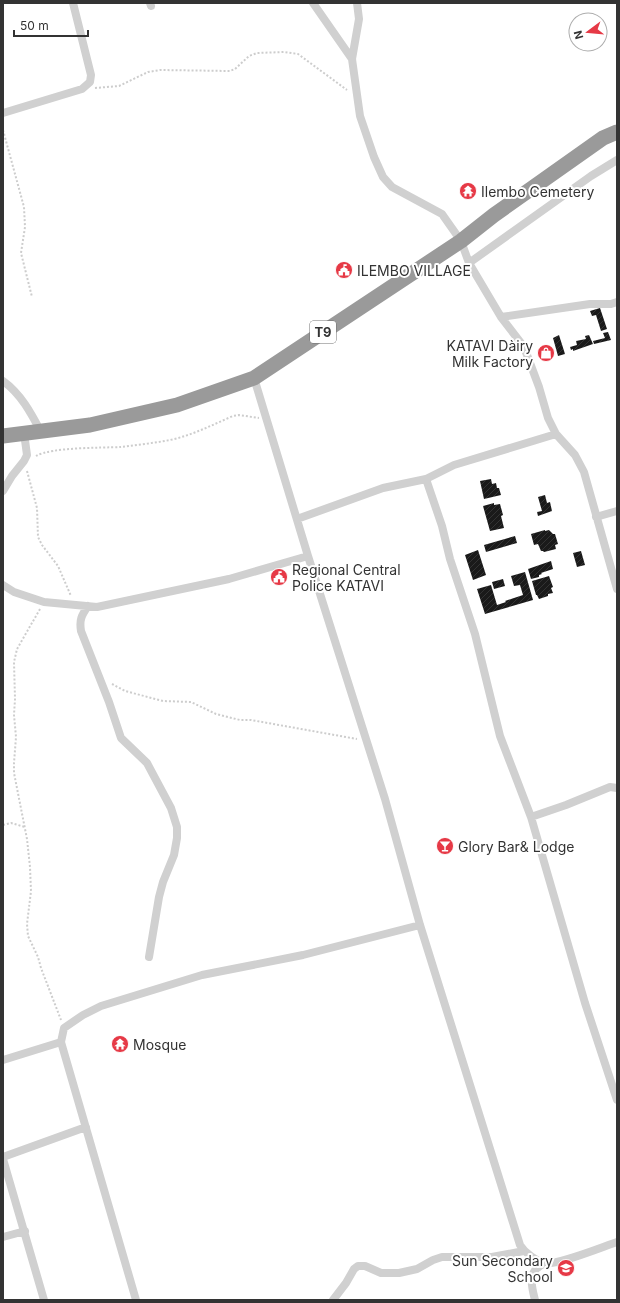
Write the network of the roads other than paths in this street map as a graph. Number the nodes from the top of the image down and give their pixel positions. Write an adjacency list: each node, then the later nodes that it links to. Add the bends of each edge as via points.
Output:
1 (73, 3): 5 (street, via 91,75 90,82 82,89)
2 (312, 3): 4 (street)
3 (357, 3): 4 (street, via 359,19)
4 (352, 59): 10 (street, via 362,123 383,177 392,188 442,214)
5 (3, 113)
6 (617, 120): 8 (highway, T9)
7 (617, 132): 8 (highway, T9)
8 (603, 138): 10 (highway, T9)
9 (617, 160): 11 (street)
10 (461, 241): 11 (street); 14 (highway, T9)
11 (469, 263): 13 (street)
12 (617, 302): 13 (street)
13 (501, 317): 18 (street, via 524,347)
14 (254, 378): 16 (highway, T9, via 177,405 90,425); 24 (street)
15 (3, 381): 16 (street, via 13,388)
16 (41, 432): 17 (highway, T9)
17 (24, 433): 19 (highway, T9); 21 (street, via 27,449 25,463 12,476)
18 (556, 434): 20 (street, via 454,465); 23 (street, via 575,455 584,472)
19 (3, 436)
20 (426, 479): 24 (street, via 382,488); 30 (street, via 475,634 500,736)
21 (3, 491)
22 (617, 511): 23 (street)
23 (596, 517): 27 (street)
24 (298, 519): 25 (street)
25 (308, 556): 28 (street, via 229,579 97,607); 31 (street, via 384,799)
26 (3, 585): 28 (street, via 14,592 44,602)
27 (617, 589)
28 (88, 606): 32 (street, via 81,616 81,630 121,738 147,763 171,808 177,826 174,855 159,897)
29 (617, 788): 30 (street, via 610,787 566,806)
30 (531, 817): 35 (street, via 585,1003)
31 (420, 925): 33 (street, via 303,955 202,975 101,1006 64,1028); 41 (street)
32 (150, 957)
33 (61, 1042): 34 (street); 36 (street)
34 (3, 1060)
35 (617, 1100)
36 (86, 1127): 37 (street); 43 (street)
37 (3, 1158): 38 (street)
38 (25, 1231): 39 (street); 44 (street)
39 (3, 1238)
40 (617, 1242): 42 (street, via 557,1262)
41 (524, 1251): 42 (street); 45 (street, via 492,1256 442,1257 417,1269 399,1273 381,1272 358,1266)
42 (545, 1263): 46 (street, via 534,1270 532,1277)
43 (134, 1299)
44 (44, 1300)
45 (333, 1300)
46 (535, 1300)

